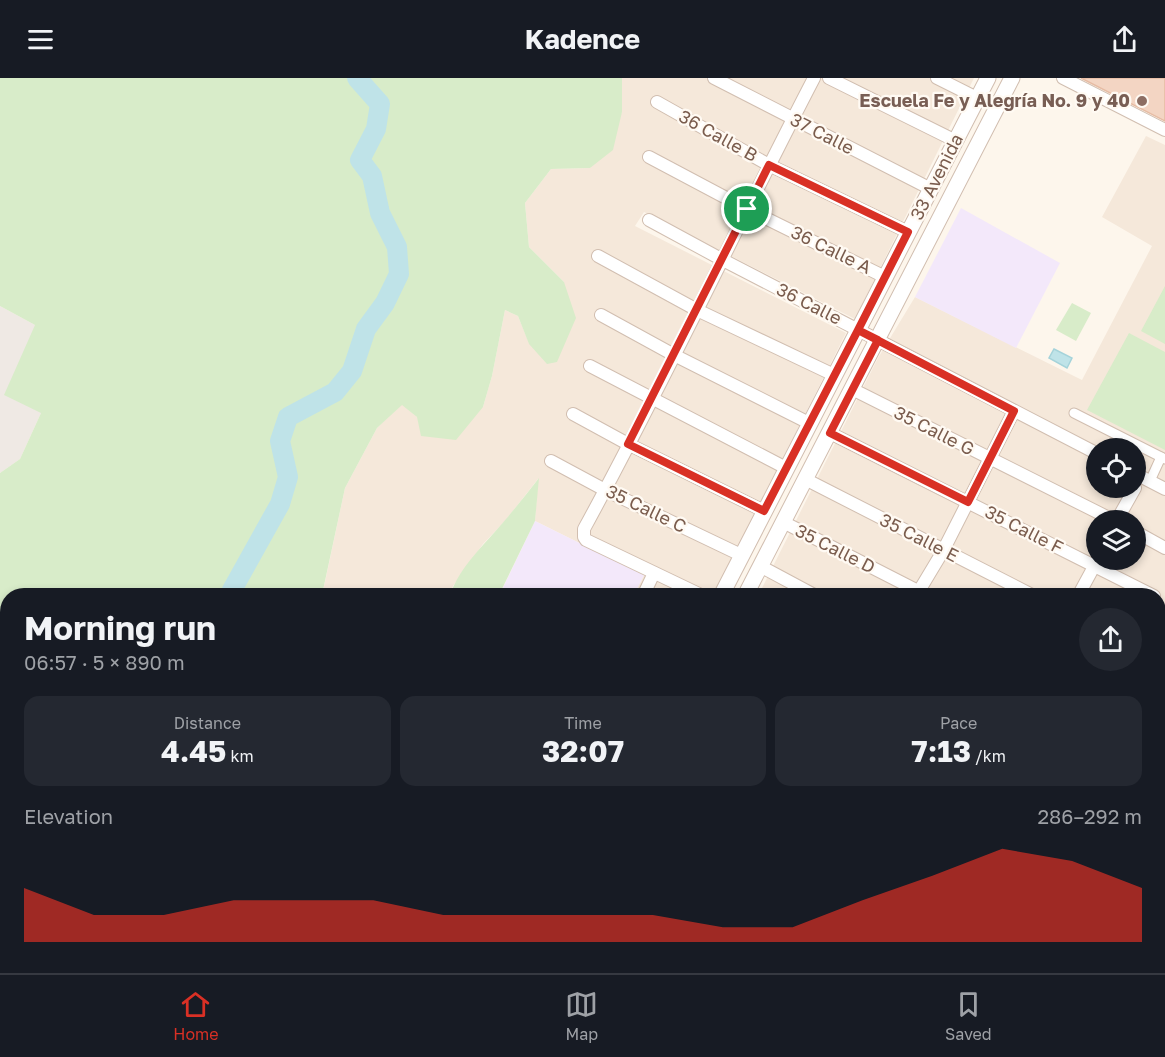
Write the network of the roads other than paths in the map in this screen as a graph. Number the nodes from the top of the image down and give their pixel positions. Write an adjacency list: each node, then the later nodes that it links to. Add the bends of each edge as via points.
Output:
1 (714, 78): 10 (street, 37 Calle)
2 (814, 78): 10 (street)
3 (829, 78): 12 (street)
4 (937, 78): 8 (street)
5 (988, 78): 8 (street, 33 Avenida)
6 (1011, 78): 25 (street, 33 Avenida)
7 (1063, 78): 11 (street)
8 (977, 98): 12 (street, 33 Avenida)
9 (657, 102): 14 (street, 36 Calle B)
10 (792, 119): 14 (street); 15 (street, 37 Calle)
11 (1165, 130)
12 (956, 141): 15 (street, 33 Avenida)
13 (649, 157): 16 (street, 36 Calle A)
14 (769, 165): 16 (street); 18 (street, 36 Calle B)
15 (931, 189): 18 (street, 33 Avenida)
16 (747, 209): 20 (street); 21 (street, 36 Calle A)
17 (649, 220): 20 (street, 36 Calle)
18 (908, 232): 21 (street, 33 Avenida)
19 (597, 256): 22 (street)
20 (721, 259): 22 (street); 24 (street, 36 Calle)
21 (885, 277): 24 (street, 33 Avenida)
22 (697, 310): 26 (street); 28 (street)
23 (601, 315): 26 (street)
24 (858, 330): 25 (street, 36 Calle); 28 (street, 33 Avenida)
25 (878, 340): 29 (street, 33 Avenida); 31 (street, 36 Calle)
26 (674, 355): 30 (street); 34 (street)
27 (590, 366): 30 (street)
28 (834, 375): 34 (street, 33 Avenida)
29 (852, 389): 35 (street, 33 Avenida); 39 (street, 35 Calle G)
30 (651, 398): 36 (street); 41 (street)
31 (1014, 411): 37 (street, 36 Calle); 39 (street)
32 (1074, 413): 38 (street)
33 (573, 414): 36 (street)
34 (809, 423): 41 (street, 33 Avenida)
35 (830, 433): 43 (street, 33 Avenida); 47 (street, 35 Calle F)
36 (628, 444): 46 (street); 49 (street)
37 (1086, 448)
38 (1163, 458): 42 (street)
39 (990, 459): 47 (street); 48 (street, 35 Calle G)
40 (551, 461): 46 (street, 35 Calle C)
41 (786, 468): 49 (street, 33 Avenida)
42 (1146, 474)
43 (805, 479): 50 (street, 33 Avenida); 53 (street, 35 Calle E)
44 (1146, 483): 45 (street)
45 (1165, 489)
46 (605, 490): 54 (street, 35 Calle C); 59 (street, via 584,529 584,537)
47 (968, 502): 53 (street); 55 (street, 35 Calle F)
48 (1095, 510)
49 (764, 511): 54 (street, 33 Avenida)
50 (783, 522): 56 (street, 33 Avenida); 65 (street, 35 Calle D)
51 (1146, 538): 52 (street)
52 (1165, 548)
53 (944, 551): 66 (street); 67 (street, 35 Calle E)
54 (741, 555): 62 (street, 33 Avenida)
55 (1086, 558)
56 (760, 566): 63 (street, 33 Avenida); 64 (street)
57 (1092, 570): 68 (street)
58 (1108, 570): 69 (street, 35 Calle F)
59 (654, 573): 60 (street); 61 (street)
60 (647, 588)
61 (686, 588)
62 (725, 588)
63 (749, 588)
64 (801, 588)
65 (907, 588)
66 (922, 588)
67 (1018, 588)
68 (1082, 588)
69 (1140, 588)

